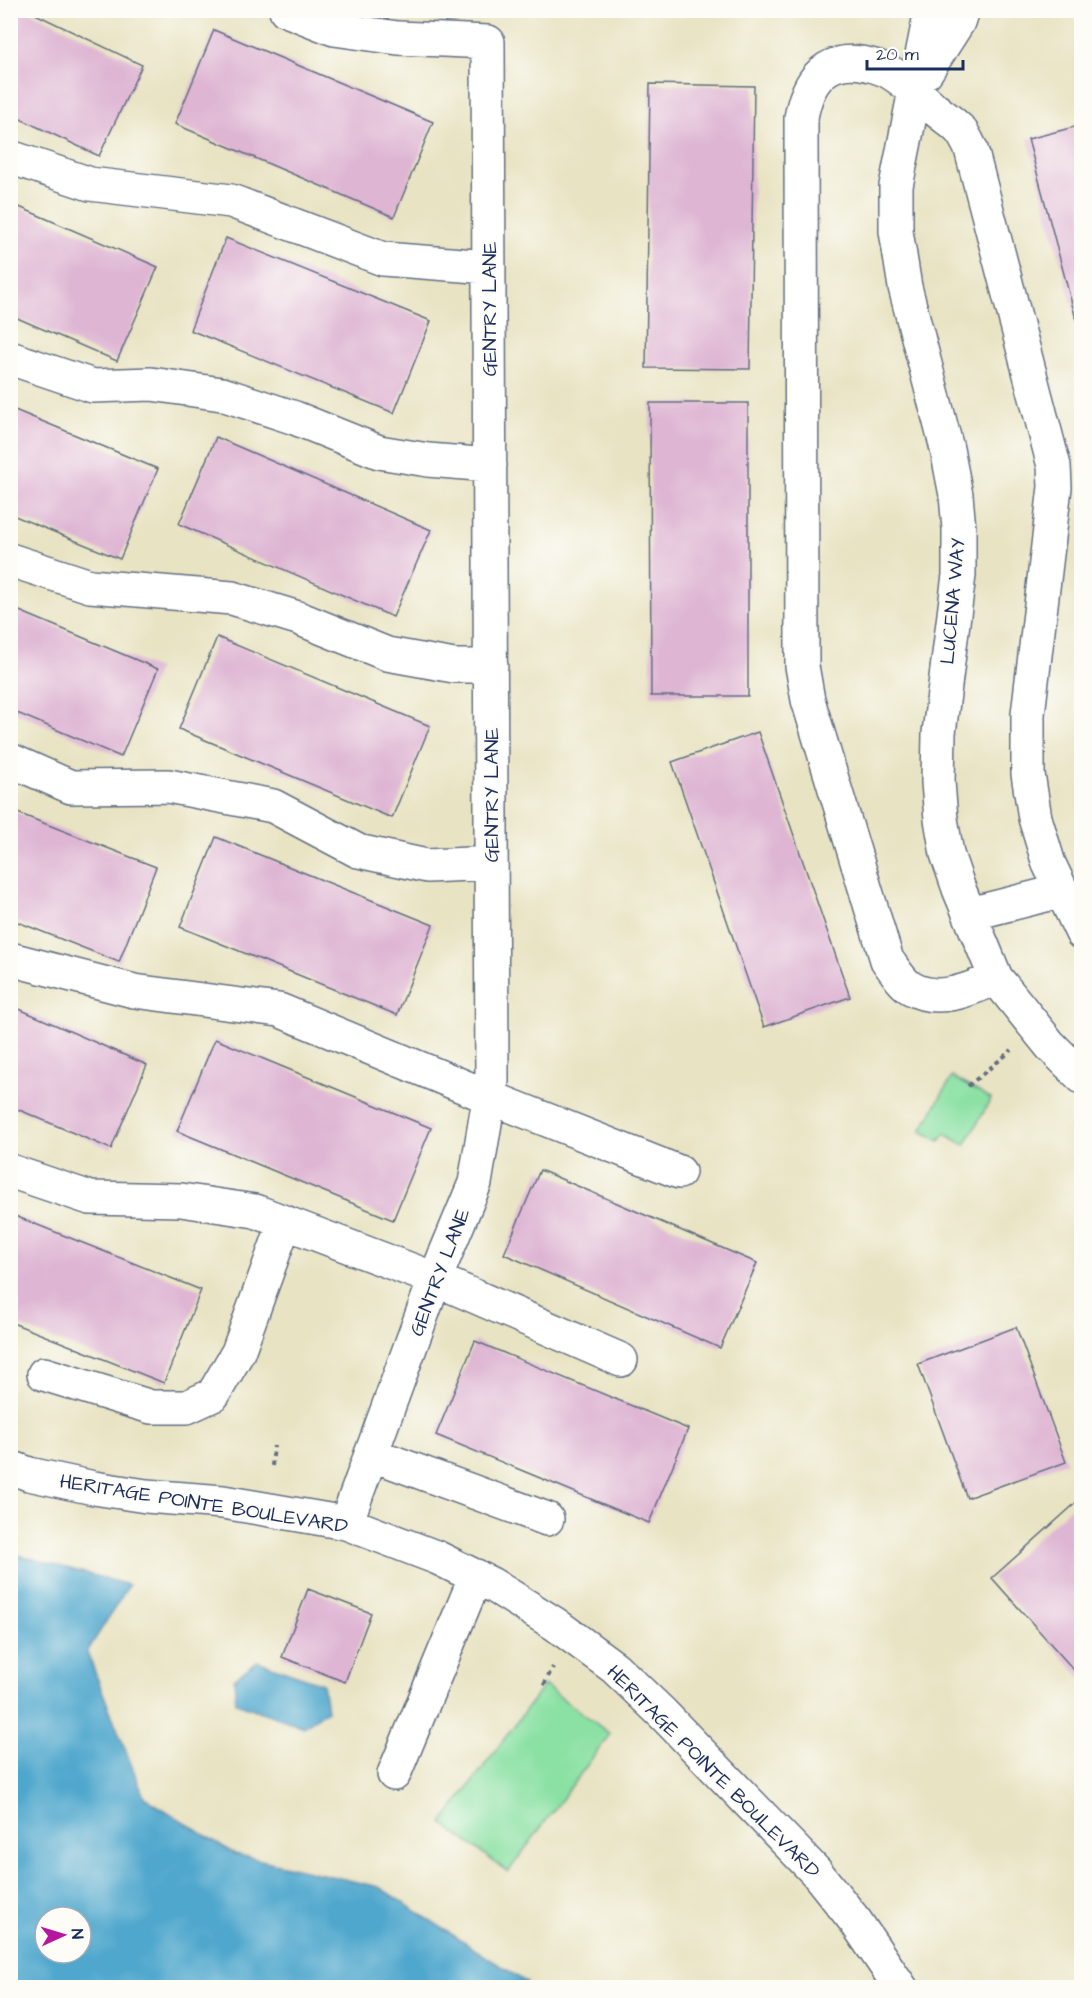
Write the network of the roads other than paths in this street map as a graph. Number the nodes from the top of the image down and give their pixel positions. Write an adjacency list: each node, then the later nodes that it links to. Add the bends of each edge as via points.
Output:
1 (286, 10): 6 (street, GENTRY LANE, via 334,29 398,38 488,42)
2 (931, 10): 4 (street, LUCENA WAY)
3 (962, 10): 4 (street)
4 (914, 91): 13 (street, via 960,130 971,149 1054,466 1055,487 1028,714 1028,774 1035,818); 14 (street, LUCENA WAY, via 896,186 896,231 905,287 956,495 959,575 939,733 938,782 947,854); 17 (street, via 885,70 846,62 821,73 804,99 802,666 808,700 886,960 910,988 929,995 969,990)
5 (10, 157): 6 (street, via 90,184 231,201 383,259)
6 (489, 267): 8 (street, GENTRY LANE)
7 (10, 358): 8 (street, via 93,386 151,384 222,394 379,452)
8 (490, 465): 10 (street, GENTRY LANE)
9 (10, 560): 10 (street, via 90,586 232,598 298,618 387,654 453,666)
10 (491, 666): 12 (street, GENTRY LANE)
11 (10, 760): 12 (street, via 71,787 168,786 273,806 358,851 428,866)
12 (491, 863): 19 (street, GENTRY LANE)
13 (1061, 891): 14 (street); 15 (street)
14 (970, 914): 17 (street, LUCENA WAY)
15 (1082, 933)
16 (10, 959): 19 (street, via 134,991 279,1010)
17 (996, 978): 18 (street, LUCENA WAY, via 1050,1045)
18 (1082, 1077)
19 (489, 1097): 21 (street); 23 (street, GENTRY LANE, via 475,1183)
20 (10, 1172): 22 (street, via 90,1198 181,1200 255,1210)
21 (679, 1172)
22 (285, 1222): 23 (street); 25 (street, via 238,1352 213,1395 187,1407 151,1407)
23 (435, 1279): 24 (street); 26 (street, GENTRY LANE)
24 (621, 1360)
25 (44, 1374)
26 (371, 1454): 28 (street); 29 (street, GENTRY LANE)
27 (10, 1467): 29 (street, HERITAGE POINTE BOULEVARD, via 147,1497 223,1502)
28 (547, 1519)
29 (346, 1523): 30 (street, HERITAGE POINTE BOULEVARD)
30 (476, 1576): 31 (street); 32 (street, HERITAGE POINTE BOULEVARD, via 555,1624 615,1668 662,1713 816,1872)
31 (394, 1774)
32 (901, 1988)

